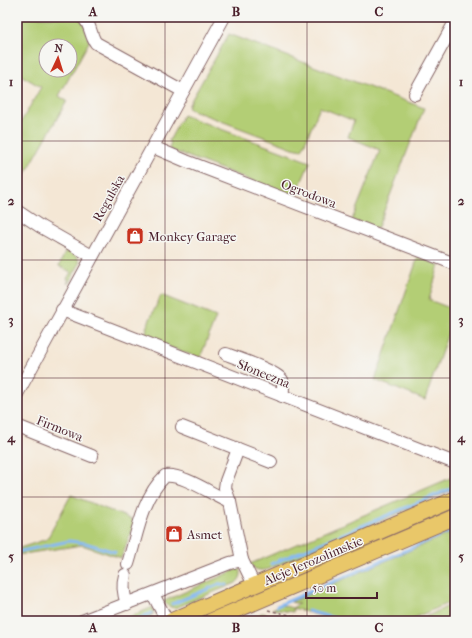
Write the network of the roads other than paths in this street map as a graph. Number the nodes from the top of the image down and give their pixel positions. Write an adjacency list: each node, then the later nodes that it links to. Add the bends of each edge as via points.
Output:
1 (224, 17): 4 (street, Regulska)
2 (84, 18): 4 (street, via 96,43)
3 (455, 22): 5 (street)
4 (183, 91): 6 (street, Regulska)
5 (415, 94)
6 (153, 146): 8 (street, Regulska); 9 (street, Ogrodowa)
7 (17, 211): 8 (street)
8 (92, 256): 10 (street, Regulska)
9 (455, 264)
10 (62, 310): 12 (street, Regulska); 13 (street, Słoneczna)
11 (226, 354): 13 (street, via 275,374 282,381)
12 (17, 394)
13 (282, 396): 19 (street, Słoneczna)
14 (17, 426): 17 (street, Firmowa)
15 (182, 427): 16 (street)
16 (238, 449): 18 (street); 21 (street, via 226,481 225,488)
17 (92, 456)
18 (272, 462)
19 (455, 464)
20 (455, 500): 24 (main road, Aleje Jerozolimskie)
21 (230, 502): 23 (street); 26 (street, via 191,483 169,475 165,476 152,491 126,569 123,590)
22 (455, 517): 30 (main road, Aleje Jerozolimskie)
23 (242, 560): 24 (street); 25 (street)
24 (254, 585): 29 (main road, Aleje Jerozolimskie)
25 (154, 594): 26 (street); 28 (street)
26 (127, 604): 27 (street)
27 (82, 621)
28 (167, 621)
29 (171, 621)
30 (211, 621)

